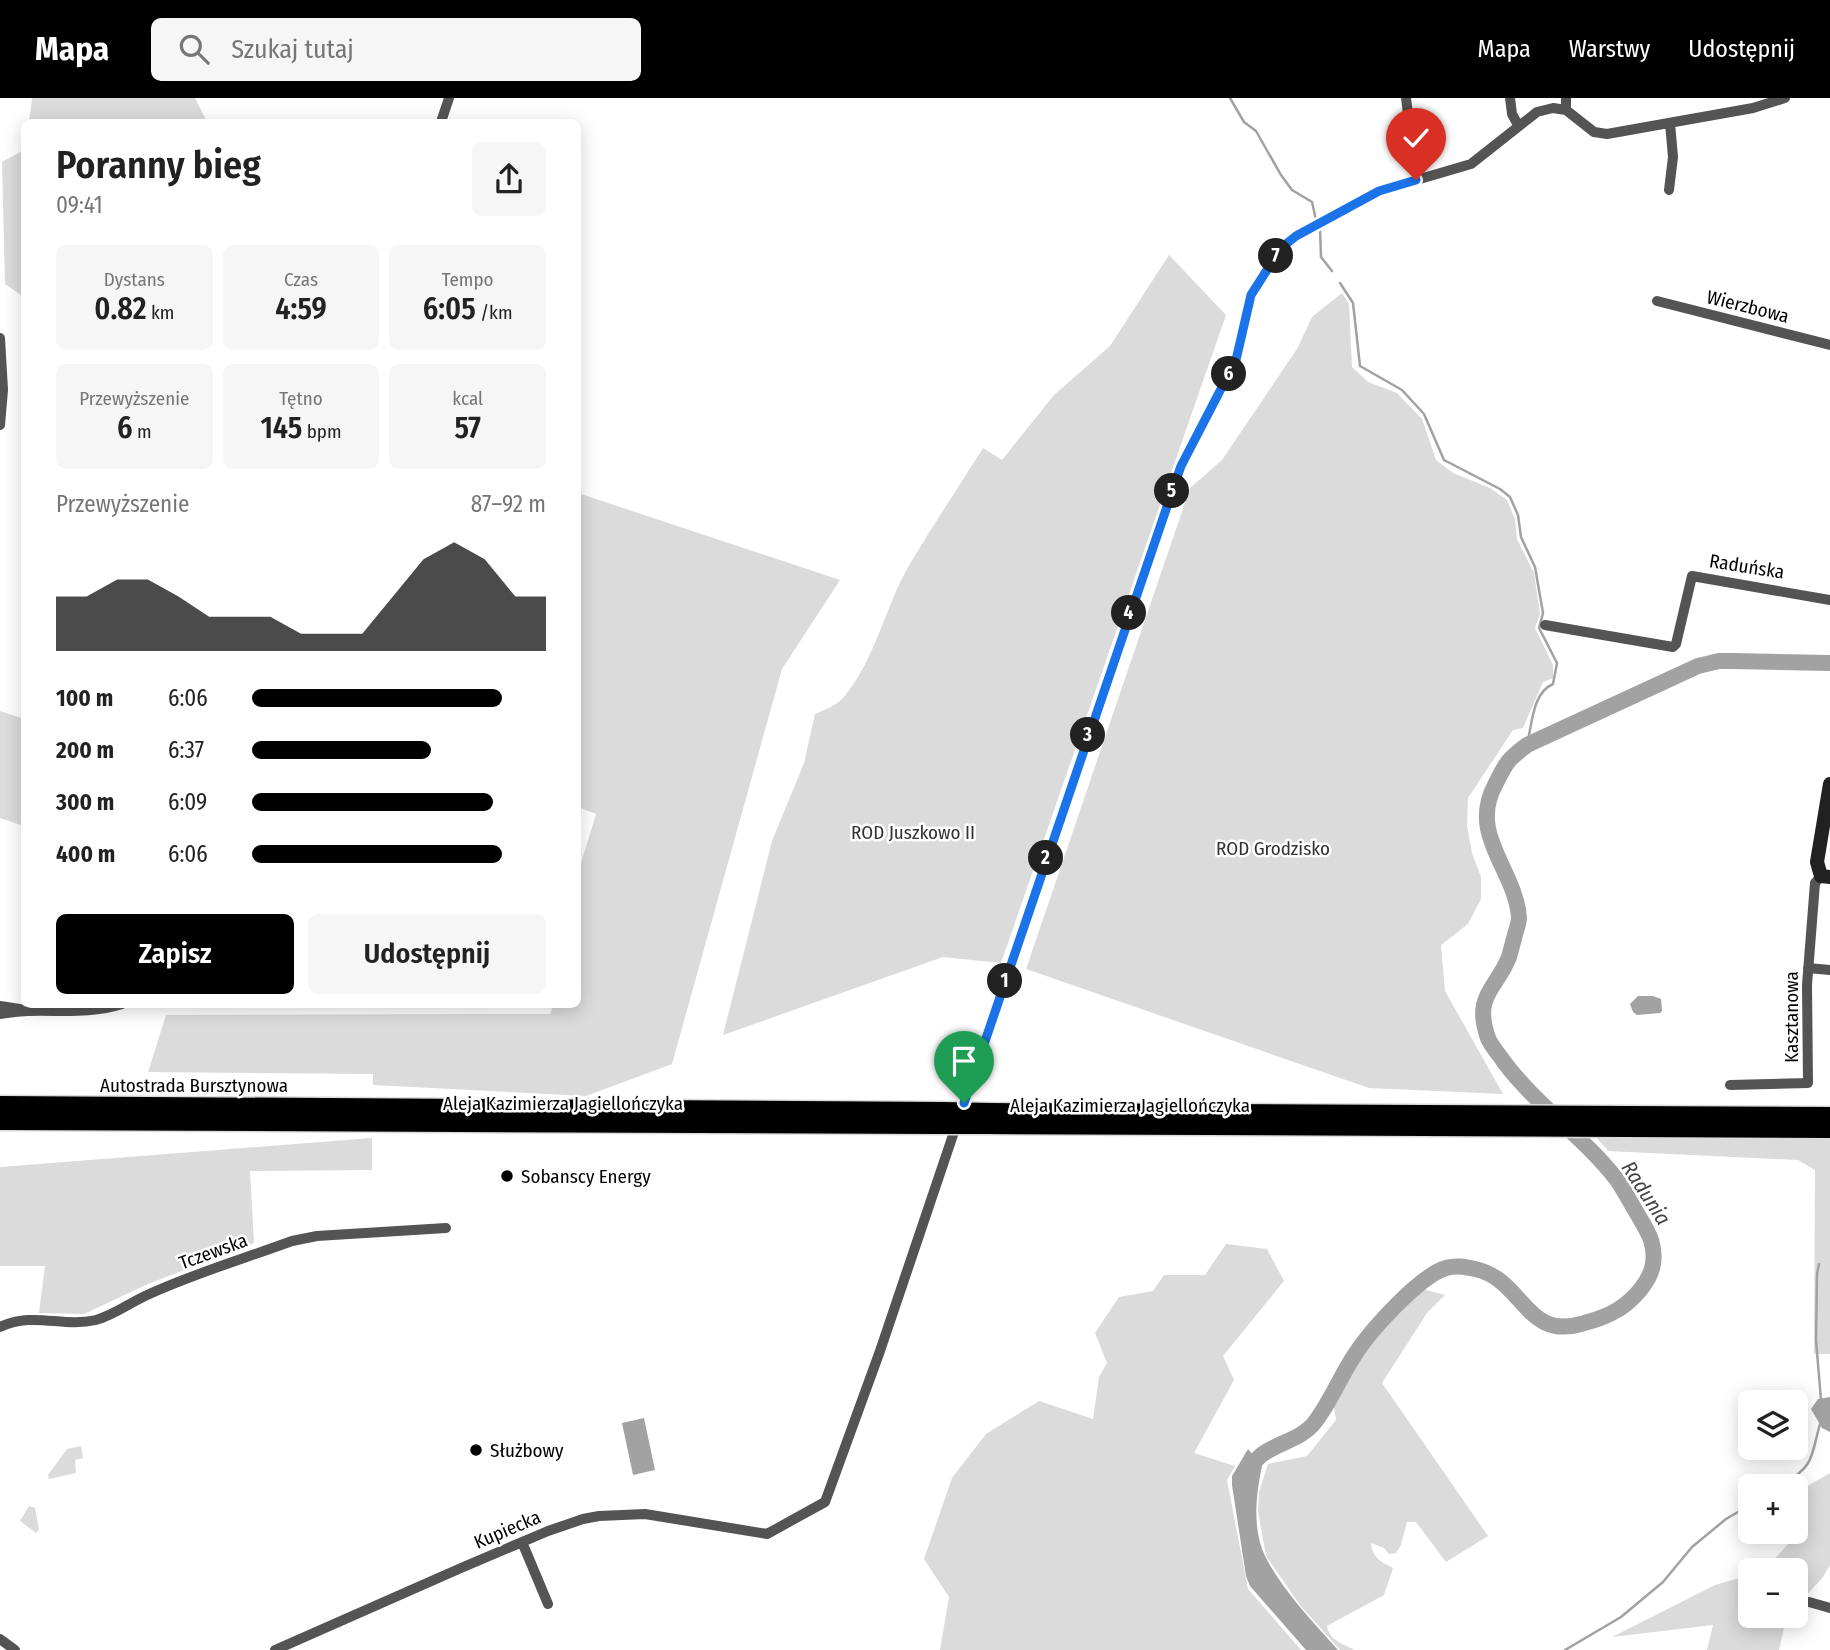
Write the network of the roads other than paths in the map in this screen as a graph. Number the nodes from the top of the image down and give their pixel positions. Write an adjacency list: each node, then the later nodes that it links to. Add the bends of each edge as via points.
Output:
1 (449, 98): 7 (street)
2 (1406, 98): 10 (street)
3 (1510, 98): 9 (street)
4 (1566, 98): 6 (street)
5 (1785, 98): 8 (street)
6 (1566, 110): 8 (street, via 1602,134); 9 (street, via 1542,110)
7 (442, 119)
8 (1670, 123): 11 (street, via 1673,157)
9 (1518, 125): 10 (street, via 1472,164)
10 (1416, 180): 27 (street, via 1379,191 1296,236 1281,248 1251,295 1236,360 1181,466)
11 (1669, 190)
12 (1657, 300): 14 (street, Wierzbowa)
13 (0, 338): 15 (street)
14 (1830, 345)
15 (0, 425)
16 (1830, 600): 17 (street, Raduńska, via 1692,576 1673,647)
17 (1545, 625)
18 (1830, 784): 19 (street, via 1817,862)
19 (1825, 876): 20 (street, Kasztanowa, via 1815,883)
20 (1808, 968): 21 (street); 26 (street, Kasztanowa, via 1808,1083)
21 (1830, 970)
22 (0, 1006): 24 (street)
23 (108, 1008): 24 (street)
24 (24, 1010): 25 (street)
25 (0, 1014)
26 (1730, 1085)
27 (964, 1103)
28 (0, 1105): 29 (highway, Autostrada Bursztynowa)
29 (388, 1115): 31 (highway, Autostrada Bursztynowa); 34 (highway, Aleja Kazimierza Jagiellończyka)
30 (988, 1118): 32 (highway, Aleja Kazimierza Jagiellończyka, via 1538,1127); 32 (highway, Aleja Kazimierza Jagiellończyka, via 1525,1113); 34 (highway, Aleja Kazimierza Jagiellończyka, bridge)
31 (0, 1121)
32 (1589, 1121): 33 (highway, Aleja Kazimierza Jagiellończyka)
33 (1826, 1122)
34 (945, 1124): 37 (street, Kupiecka, via 880,1351 825,1502 767,1534 627,1514 583,1519)
35 (446, 1228): 36 (street, Tczewska, via 292,1241 95,1320 29,1318)
36 (0, 1327)
37 (522, 1542): 39 (street); 43 (street, Kupiecka)
38 (1809, 1602): 40 (street)
39 (548, 1604)
40 (1830, 1608)
41 (0, 1639): 42 (street)
42 (15, 1650)
43 (275, 1650)

